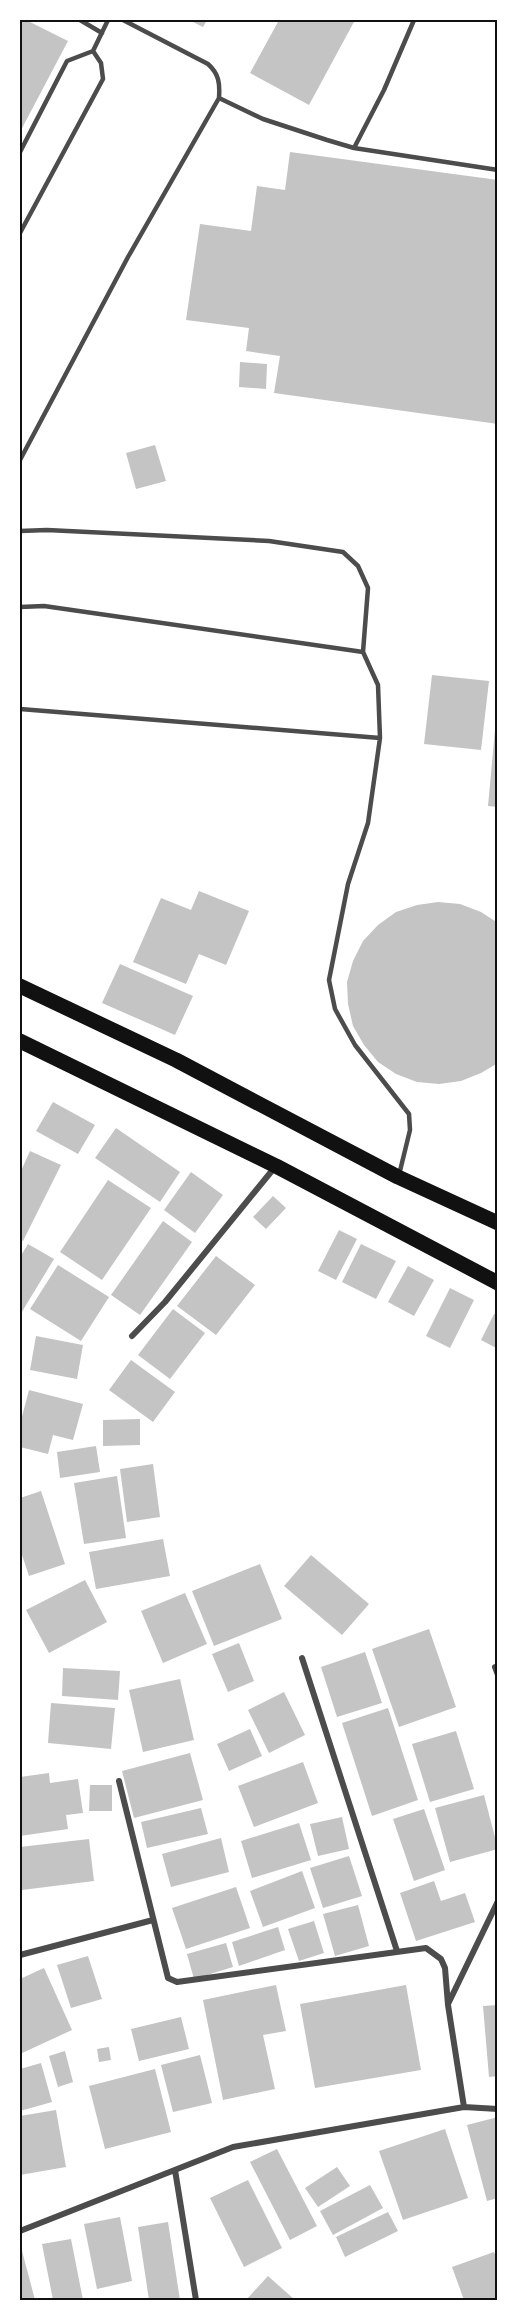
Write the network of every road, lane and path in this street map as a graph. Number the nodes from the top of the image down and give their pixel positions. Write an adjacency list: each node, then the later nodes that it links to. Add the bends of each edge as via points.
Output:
1 (80, 20): 5 (lane)
2 (108, 20): 5 (lane)
3 (123, 20): 7 (lane, via 208,64 220,82)
4 (414, 20): 8 (lane)
5 (102, 33): 6 (lane)
6 (93, 51): 9 (lane, via 67,61); 11 (lane, via 101,63 103,79)
7 (219, 98): 8 (lane, via 263,119); 12 (lane, via 128,257)
8 (354, 148): 10 (lane)
9 (20, 152)
10 (498, 170)
11 (20, 233)
12 (20, 460)
13 (20, 531): 15 (lane, via 269,541 343,552 358,566 368,588)
14 (20, 607): 15 (lane, via 44,606)
15 (363, 652): 17 (lane, via 378,686)
16 (20, 709): 17 (lane)
17 (380, 738): 21 (lane, via 368,823 348,884 329,980 334,1009 355,1045 409,1114 410,1130)
18 (20, 986): 21 (main road, via 176,1060)
19 (20, 1041): 20 (main road)
20 (276, 1166): 23 (main road); 24 (street, via 165,1302)
21 (398, 1177): 22 (main road)
22 (498, 1223)
23 (498, 1284)
24 (132, 1336)
25 (302, 1658): 31 (street)
26 (495, 1667): 27 (street)
27 (498, 1675)
28 (119, 1781): 30 (street)
29 (498, 1901): 33 (street)
30 (153, 1920): 31 (street, via 168,1978 177,1982); 32 (street)
31 (397, 1952): 33 (street, via 426,1948 441,1959 446,1968)
32 (20, 1955)
33 (448, 2005): 34 (street)
34 (464, 2107): 35 (street); 36 (street, via 233,2147)
35 (498, 2109)
36 (175, 2170): 37 (street); 38 (street)
37 (20, 2231)
38 (196, 2301)

